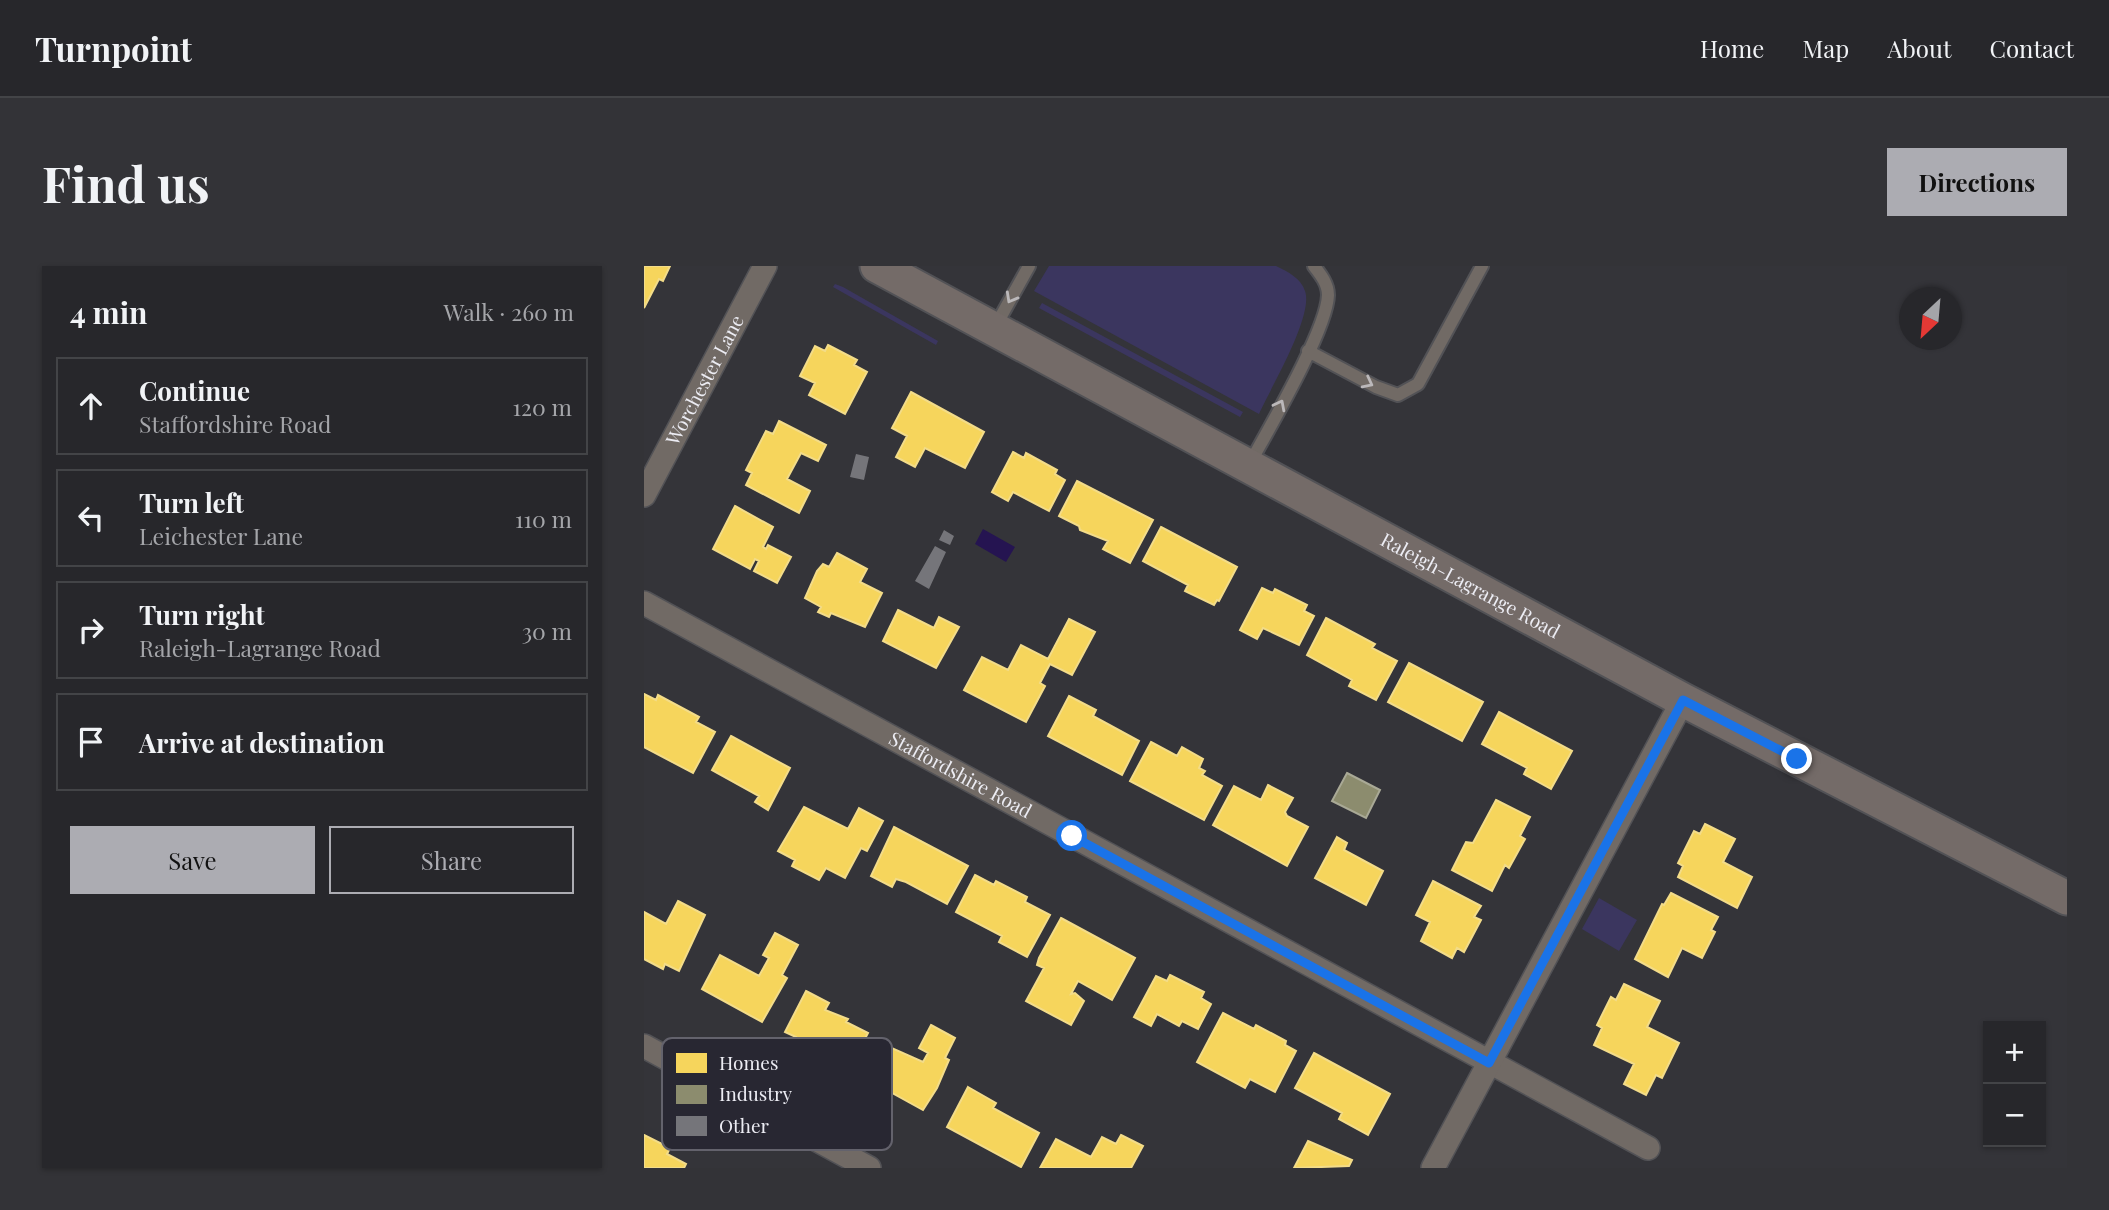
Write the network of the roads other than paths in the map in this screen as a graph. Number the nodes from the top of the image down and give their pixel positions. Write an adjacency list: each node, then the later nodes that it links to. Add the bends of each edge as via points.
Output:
1 (765, 266): 9 (street, Worchester Lane)
2 (877, 266): 6 (main road, Raleigh-Lagrange Road)
3 (1029, 266): 6 (lane, one-way to 6)
4 (1315, 266): 7 (lane, via 1328,298)
5 (1482, 266): 7 (lane, one-way to 5, via 1398,395 1418,384)
6 (993, 330): 8 (main road, Raleigh-Lagrange Road)
7 (1308, 351): 8 (lane, one-way to 7)
8 (1249, 465): 11 (main road, Raleigh-Lagrange Road)
9 (644, 495)
10 (644, 603): 15 (street, Staffordshire Road)
11 (1683, 700): 12 (main road, Raleigh-Lagrange Road); 15 (street)
12 (2067, 898)
13 (644, 1046): 14 (street)
14 (662, 1056)
15 (1489, 1063): 16 (street, Staffordshire Road); 19 (street)
16 (1648, 1148)
17 (836, 1150): 18 (street)
18 (869, 1168)
19 (1433, 1168)

